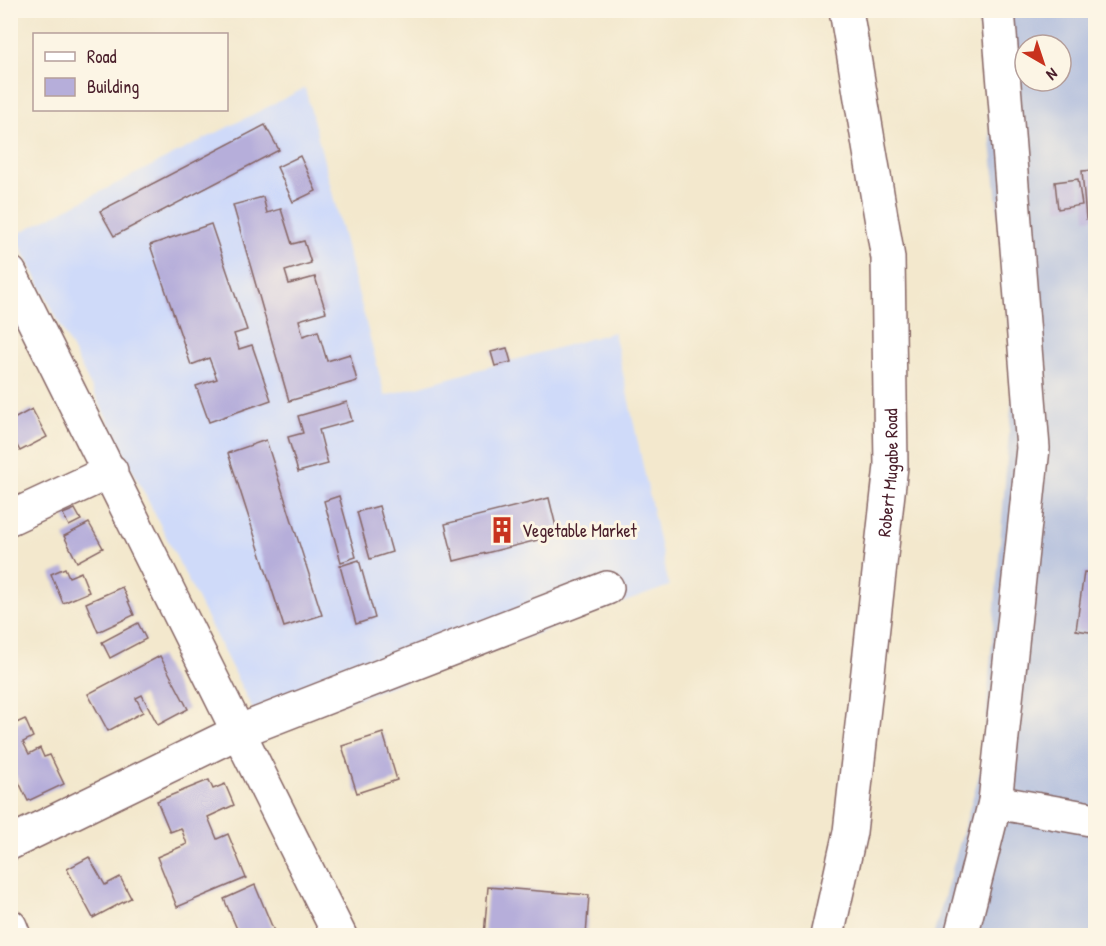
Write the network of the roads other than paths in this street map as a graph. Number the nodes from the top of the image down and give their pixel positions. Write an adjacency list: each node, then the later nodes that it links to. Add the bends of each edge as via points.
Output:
1 (846, 10): 14 (street, Robert Mugabe Road, via 888,258 891,466 850,832)
2 (998, 10): 8 (street, via 1033,448)
3 (10, 273): 4 (street)
4 (111, 471): 5 (street); 7 (street)
5 (10, 518)
6 (607, 588): 7 (street)
7 (240, 731): 10 (street); 13 (street)
8 (995, 802): 9 (street); 15 (street)
9 (1095, 820)
10 (10, 843)
11 (10, 926): 12 (street)
12 (14, 936)
13 (340, 936)
14 (827, 936)
15 (961, 936)

